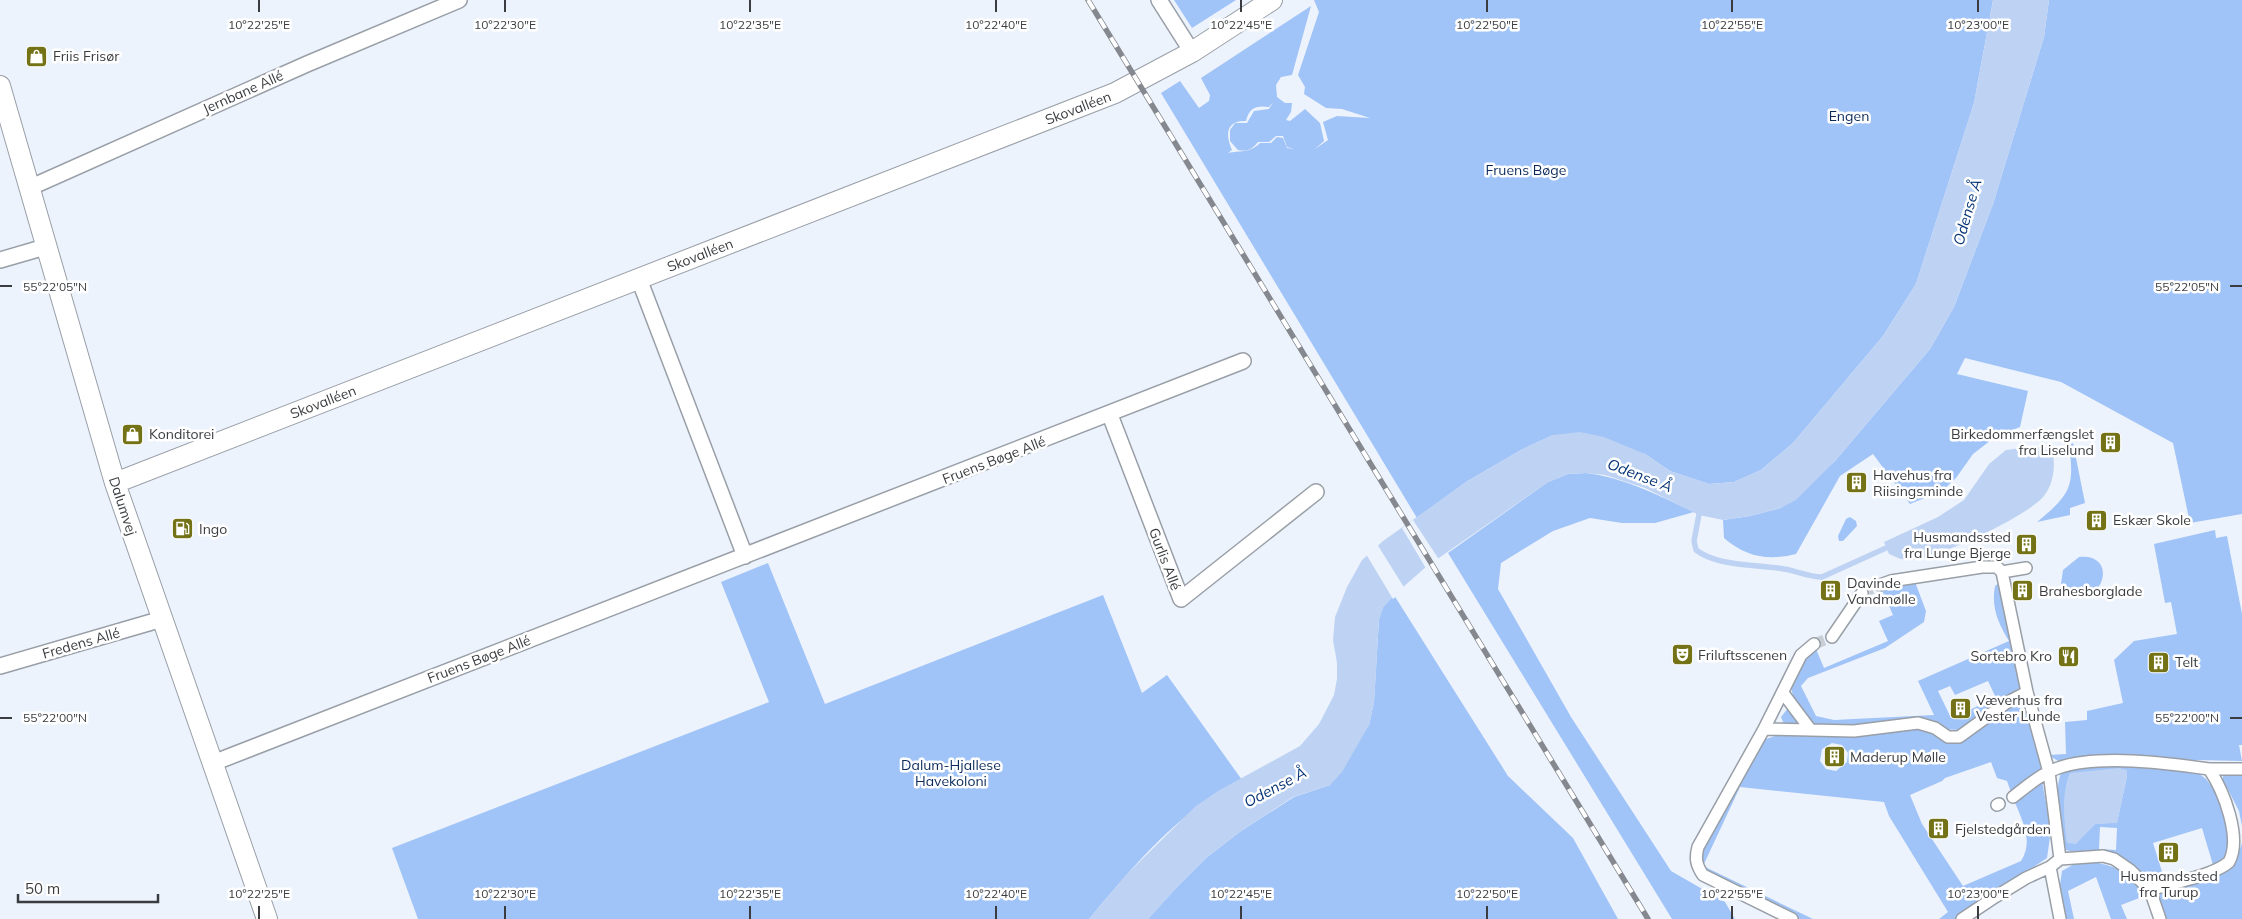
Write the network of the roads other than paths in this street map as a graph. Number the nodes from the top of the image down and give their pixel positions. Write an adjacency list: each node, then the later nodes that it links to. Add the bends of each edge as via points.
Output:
1 (459, 0): 6 (street, Jernbane Allé)
2 (1160, 0): 4 (street)
3 (1272, 0): 4 (street, Skovalléen)
4 (1192, 52): 9 (street, Skovalléen, via 1116,93)
5 (0, 86): 6 (street, Dalumvej)
6 (29, 188): 7 (street, Dalumvej)
7 (45, 247): 8 (street); 12 (street, Dalumvej)
8 (0, 260)
9 (638, 278): 12 (street, Skovalléen); 14 (street)
10 (1243, 361): 11 (street, Fruens Bøge Allé)
11 (1110, 415): 13 (street, Gurlis Allé, via 1181,599); 14 (street, Fruens Bøge Allé)
12 (115, 483): 19 (street, Dalumvej)
13 (1316, 492)
14 (745, 556): 27 (street, Fruens Bøge Allé)
15 (2026, 568): 16 (street)
16 (2002, 572): 17 (street, via 1997,567 1982,567); 23 (street)
17 (1880, 585)
18 (1862, 593): 20 (street)
19 (162, 619): 22 (street, Fredens Allé); 27 (street, Dalumvej)
20 (1832, 637)
21 (1814, 644): 24 (street, via 1801,655)
22 (0, 666)
23 (2027, 692): 26 (street, via 1959,737 1948,737 1935,728 1918,723 1854,731); 30 (street)
24 (1783, 693): 25 (street); 26 (street)
25 (1764, 729): 26 (street); 36 (street, via 1698,847 1696,863 1703,875)
26 (1810, 729)
27 (213, 763): 35 (street, Dalumvej)
28 (2209, 769): 29 (street); 30 (street, via 2088,762); 34 (street, via 2235,810 2239,828 2236,855 2217,870)
29 (2242, 769)
30 (2048, 772): 31 (street); 32 (street)
31 (2013, 797)
32 (2060, 859): 33 (street); 34 (street, via 2103,856 2114,859)
33 (2050, 867): 37 (street, via 2026,878); 38 (street)
34 (2150, 890): 39 (street)
35 (267, 919)
36 (1792, 919)
37 (1962, 919)
38 (2060, 919)
39 (2160, 919)

